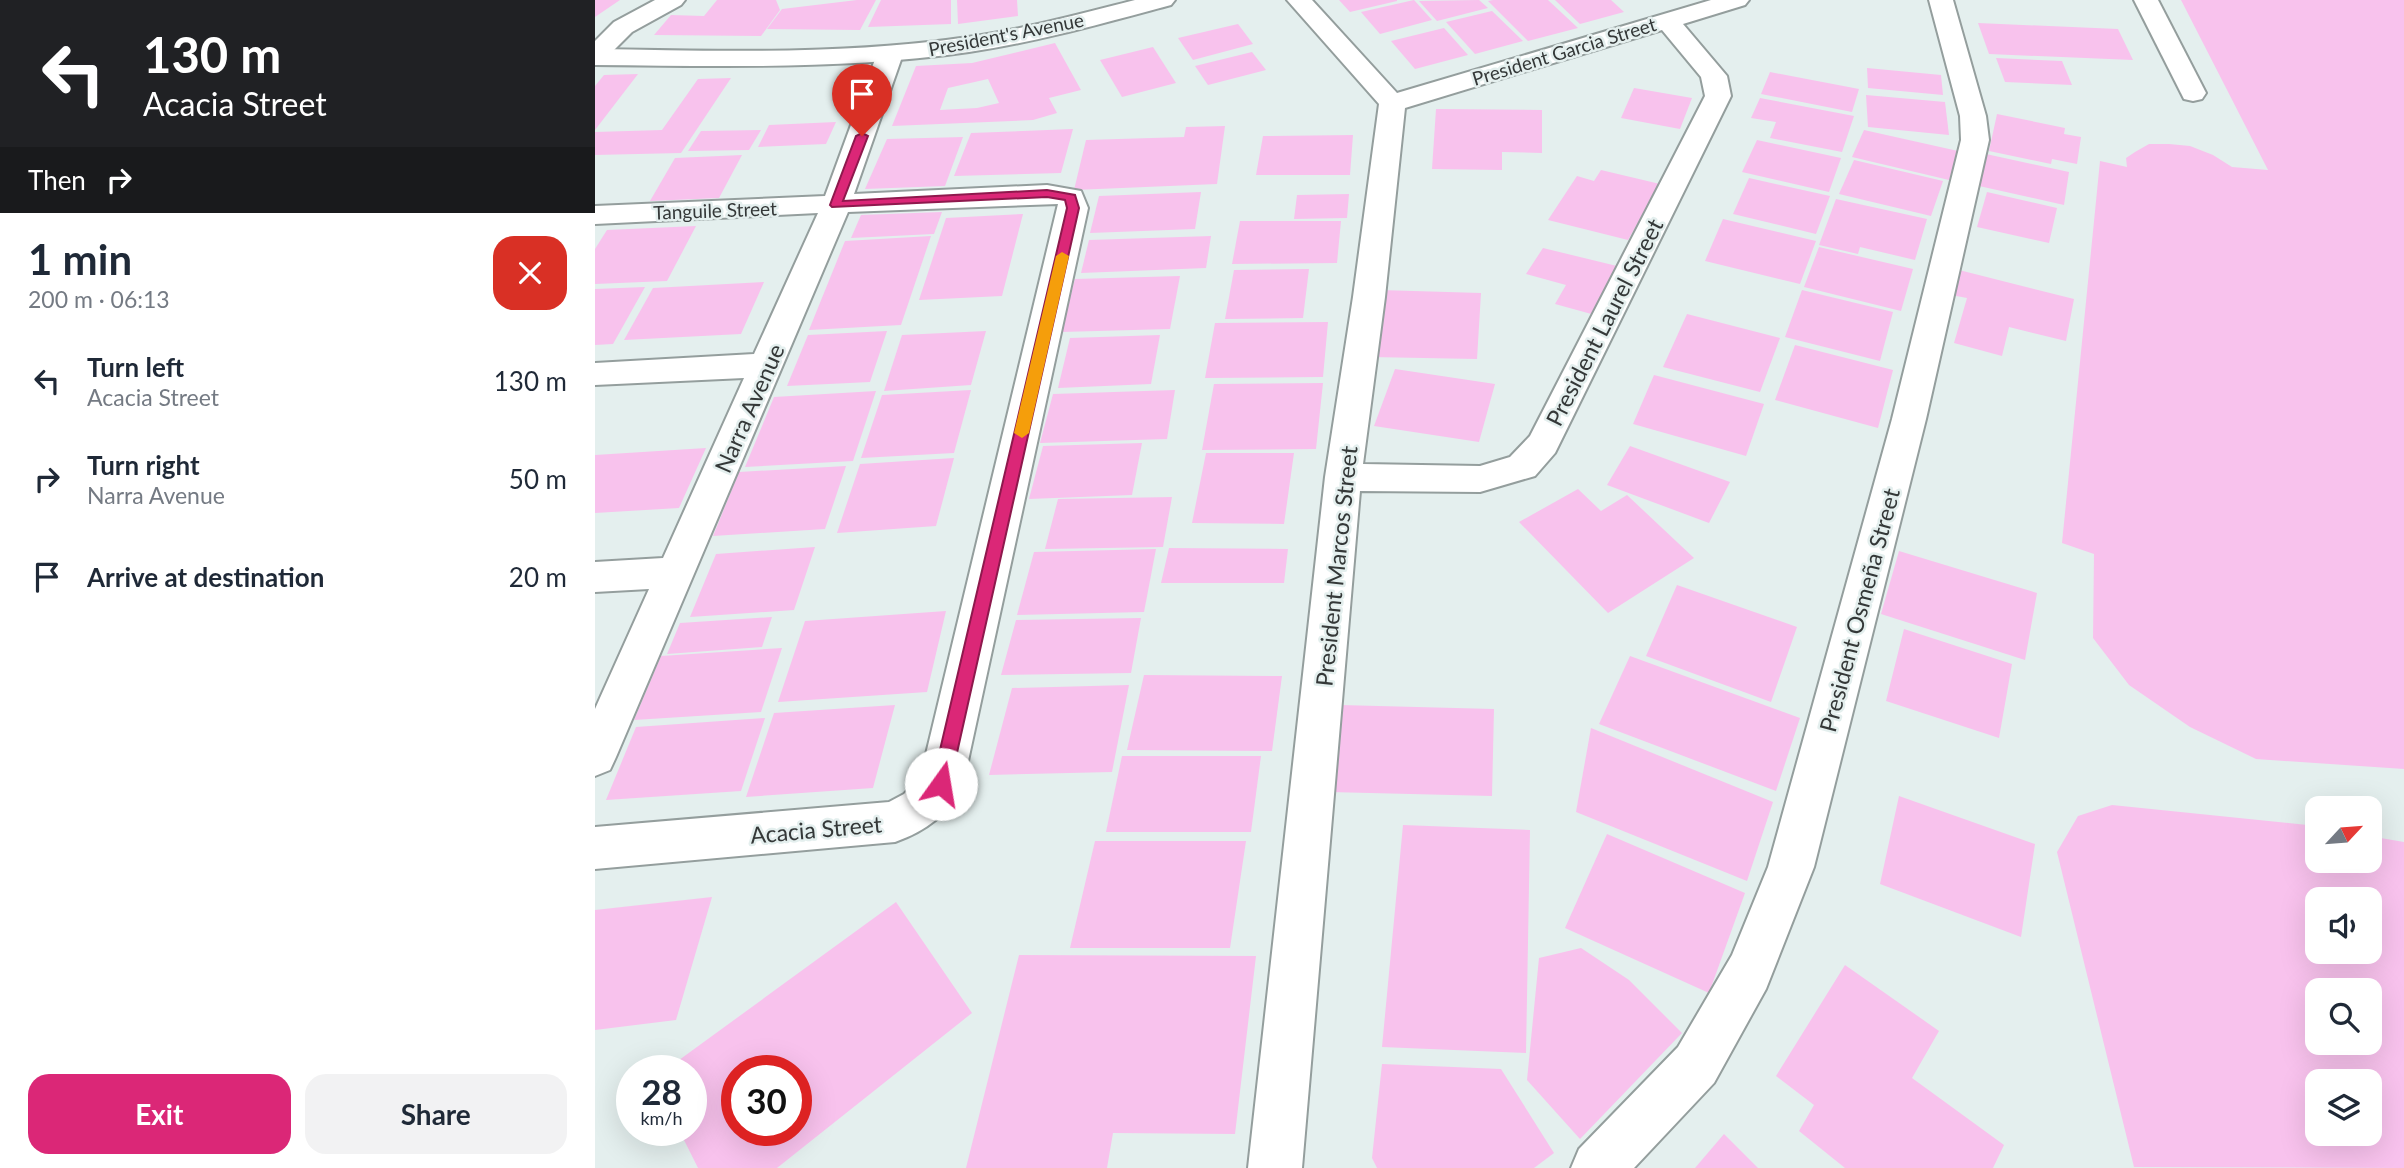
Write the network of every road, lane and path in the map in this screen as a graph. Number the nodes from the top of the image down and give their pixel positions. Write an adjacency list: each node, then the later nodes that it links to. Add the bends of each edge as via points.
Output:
1 (673, 0): 9 (street, via 623,27)
2 (1163, 0): 8 (street, President's Avenue, via 968,45)
3 (1299, 0): 11 (street)
4 (1737, 0): 7 (street, President Garcia Street)
5 (1941, 0): 22 (street, President Osmeña Street, via 1973,116 1975,140 1906,431 1791,867 1749,972 1696,1065)
6 (2145, 0): 10 (street)
7 (1667, 20): 11 (street, President Garcia Street); 16 (street, President Laurel Street, via 1714,76 1718,96 1543,444 1522,467 1480,479)
8 (890, 54): 9 (street, President's Avenue); 12 (street, Narra Avenue)
9 (595, 56)
10 (2193, 93)
11 (1392, 103): 16 (street, President Marcos Street)
12 (836, 205): 13 (street, Tanguile Street); 14 (street, Narra Avenue); 20 (street, Acacia Street, via 1047,194 1071,197 1073,208 941,784 920,808 895,822)
13 (595, 215)
14 (768, 365): 15 (street); 17 (street, Narra Avenue)
15 (595, 374)
16 (1343, 477): 21 (street, President Marcos Street)
17 (677, 572): 18 (street); 19 (street, Narra Avenue)
18 (595, 577)
19 (595, 757)
20 (595, 848)
21 (1275, 1168)
22 (1598, 1168)

